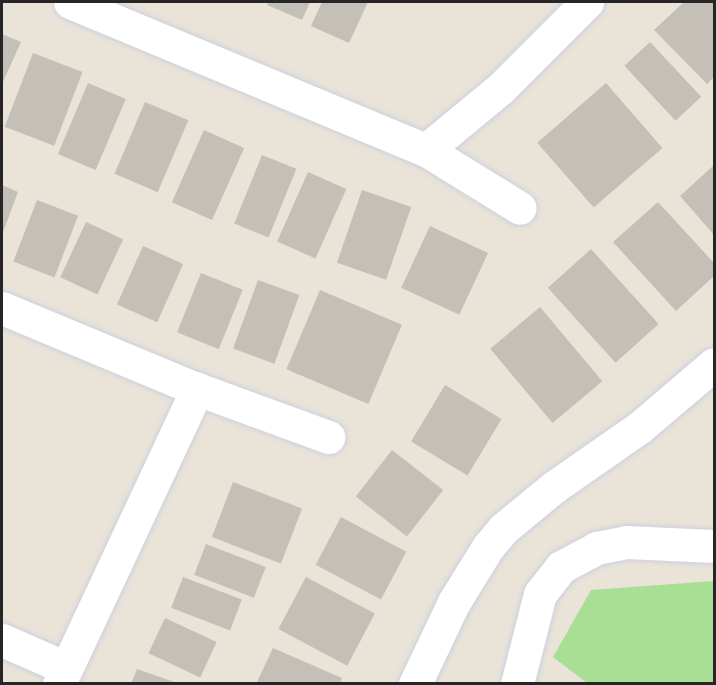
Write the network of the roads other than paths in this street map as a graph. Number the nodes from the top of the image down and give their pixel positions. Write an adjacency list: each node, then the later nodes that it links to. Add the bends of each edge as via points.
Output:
1 (70, 2): 3 (street)
2 (586, 2): 3 (street, via 501,88)
3 (426, 150): 4 (street)
4 (520, 208)
5 (2, 308): 7 (street)
6 (714, 364): 12 (street, via 640,427 554,487 503,529 454,602)
7 (197, 389): 8 (street); 11 (street)
8 (328, 437)
9 (714, 546): 13 (street, via 626,542 596,548 561,567 540,594)
10 (2, 640): 11 (street)
11 (62, 676)
12 (415, 684)
13 (516, 684)

